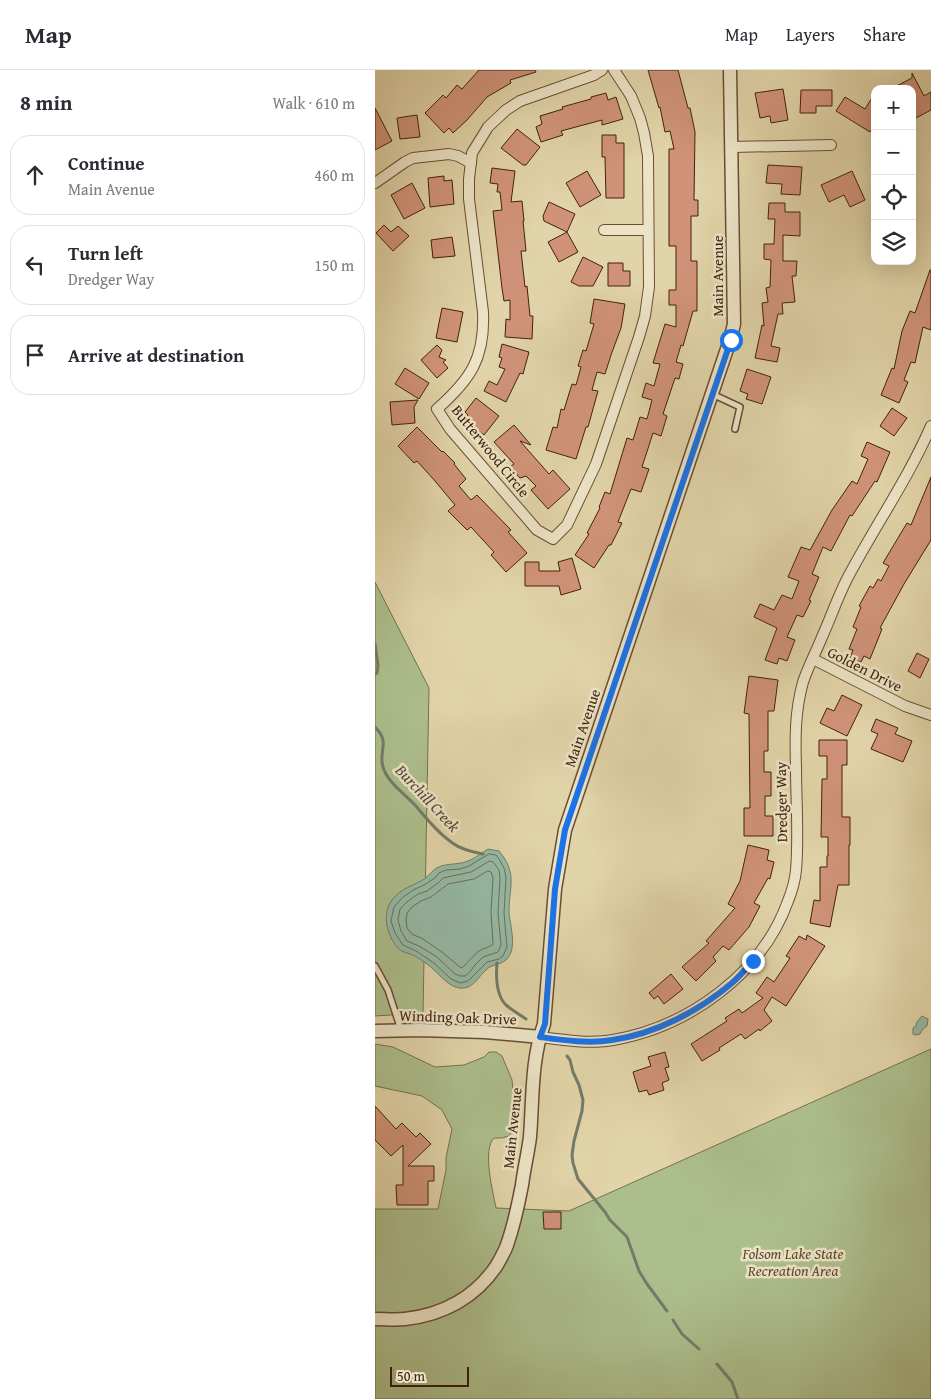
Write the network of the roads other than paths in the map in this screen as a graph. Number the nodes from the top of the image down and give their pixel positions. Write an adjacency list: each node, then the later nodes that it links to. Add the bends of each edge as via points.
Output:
1 (602, 70): 6 (street, Butterwood Circle, via 519,101 506,110 488,127 472,153)
2 (614, 70): 9 (street, Butterwood Circle, via 631,96 644,133 648,156)
3 (730, 70): 5 (street, Main Avenue)
4 (831, 145): 5 (street)
5 (732, 147): 10 (street, Main Avenue, via 734,316 731,340)
6 (471, 163): 7 (street, via 449,154 413,158); 9 (street, Butterwood Circle, via 469,199 483,312 482,344 457,392 437,409 450,429 537,530 553,539 567,525 597,464 639,337 649,287)
7 (375, 182)
8 (604, 230): 9 (street)
9 (648, 230)
10 (712, 394): 12 (lane, via 740,408); 18 (street, Main Avenue, via 565,830 555,889 545,1024)
11 (931, 426): 13 (street, Dredger Way, via 920,452 847,579)
12 (735, 429)
13 (813, 659): 14 (street, Golden Drive, via 905,706); 18 (street, Dredger Way, via 804,681 796,718 796,872 785,909 767,944 733,982 711,999 651,1030 611,1041)
14 (931, 715)
15 (375, 966): 16 (lane, via 388,990)
16 (401, 1030): 17 (street, Winding Oak Drive); 18 (street, Winding Oak Drive)
17 (375, 1032)
18 (540, 1037): 19 (street, Main Avenue, via 535,1058 530,1139 516,1216 499,1261 482,1284 453,1306 404,1320)
19 (375, 1319)

